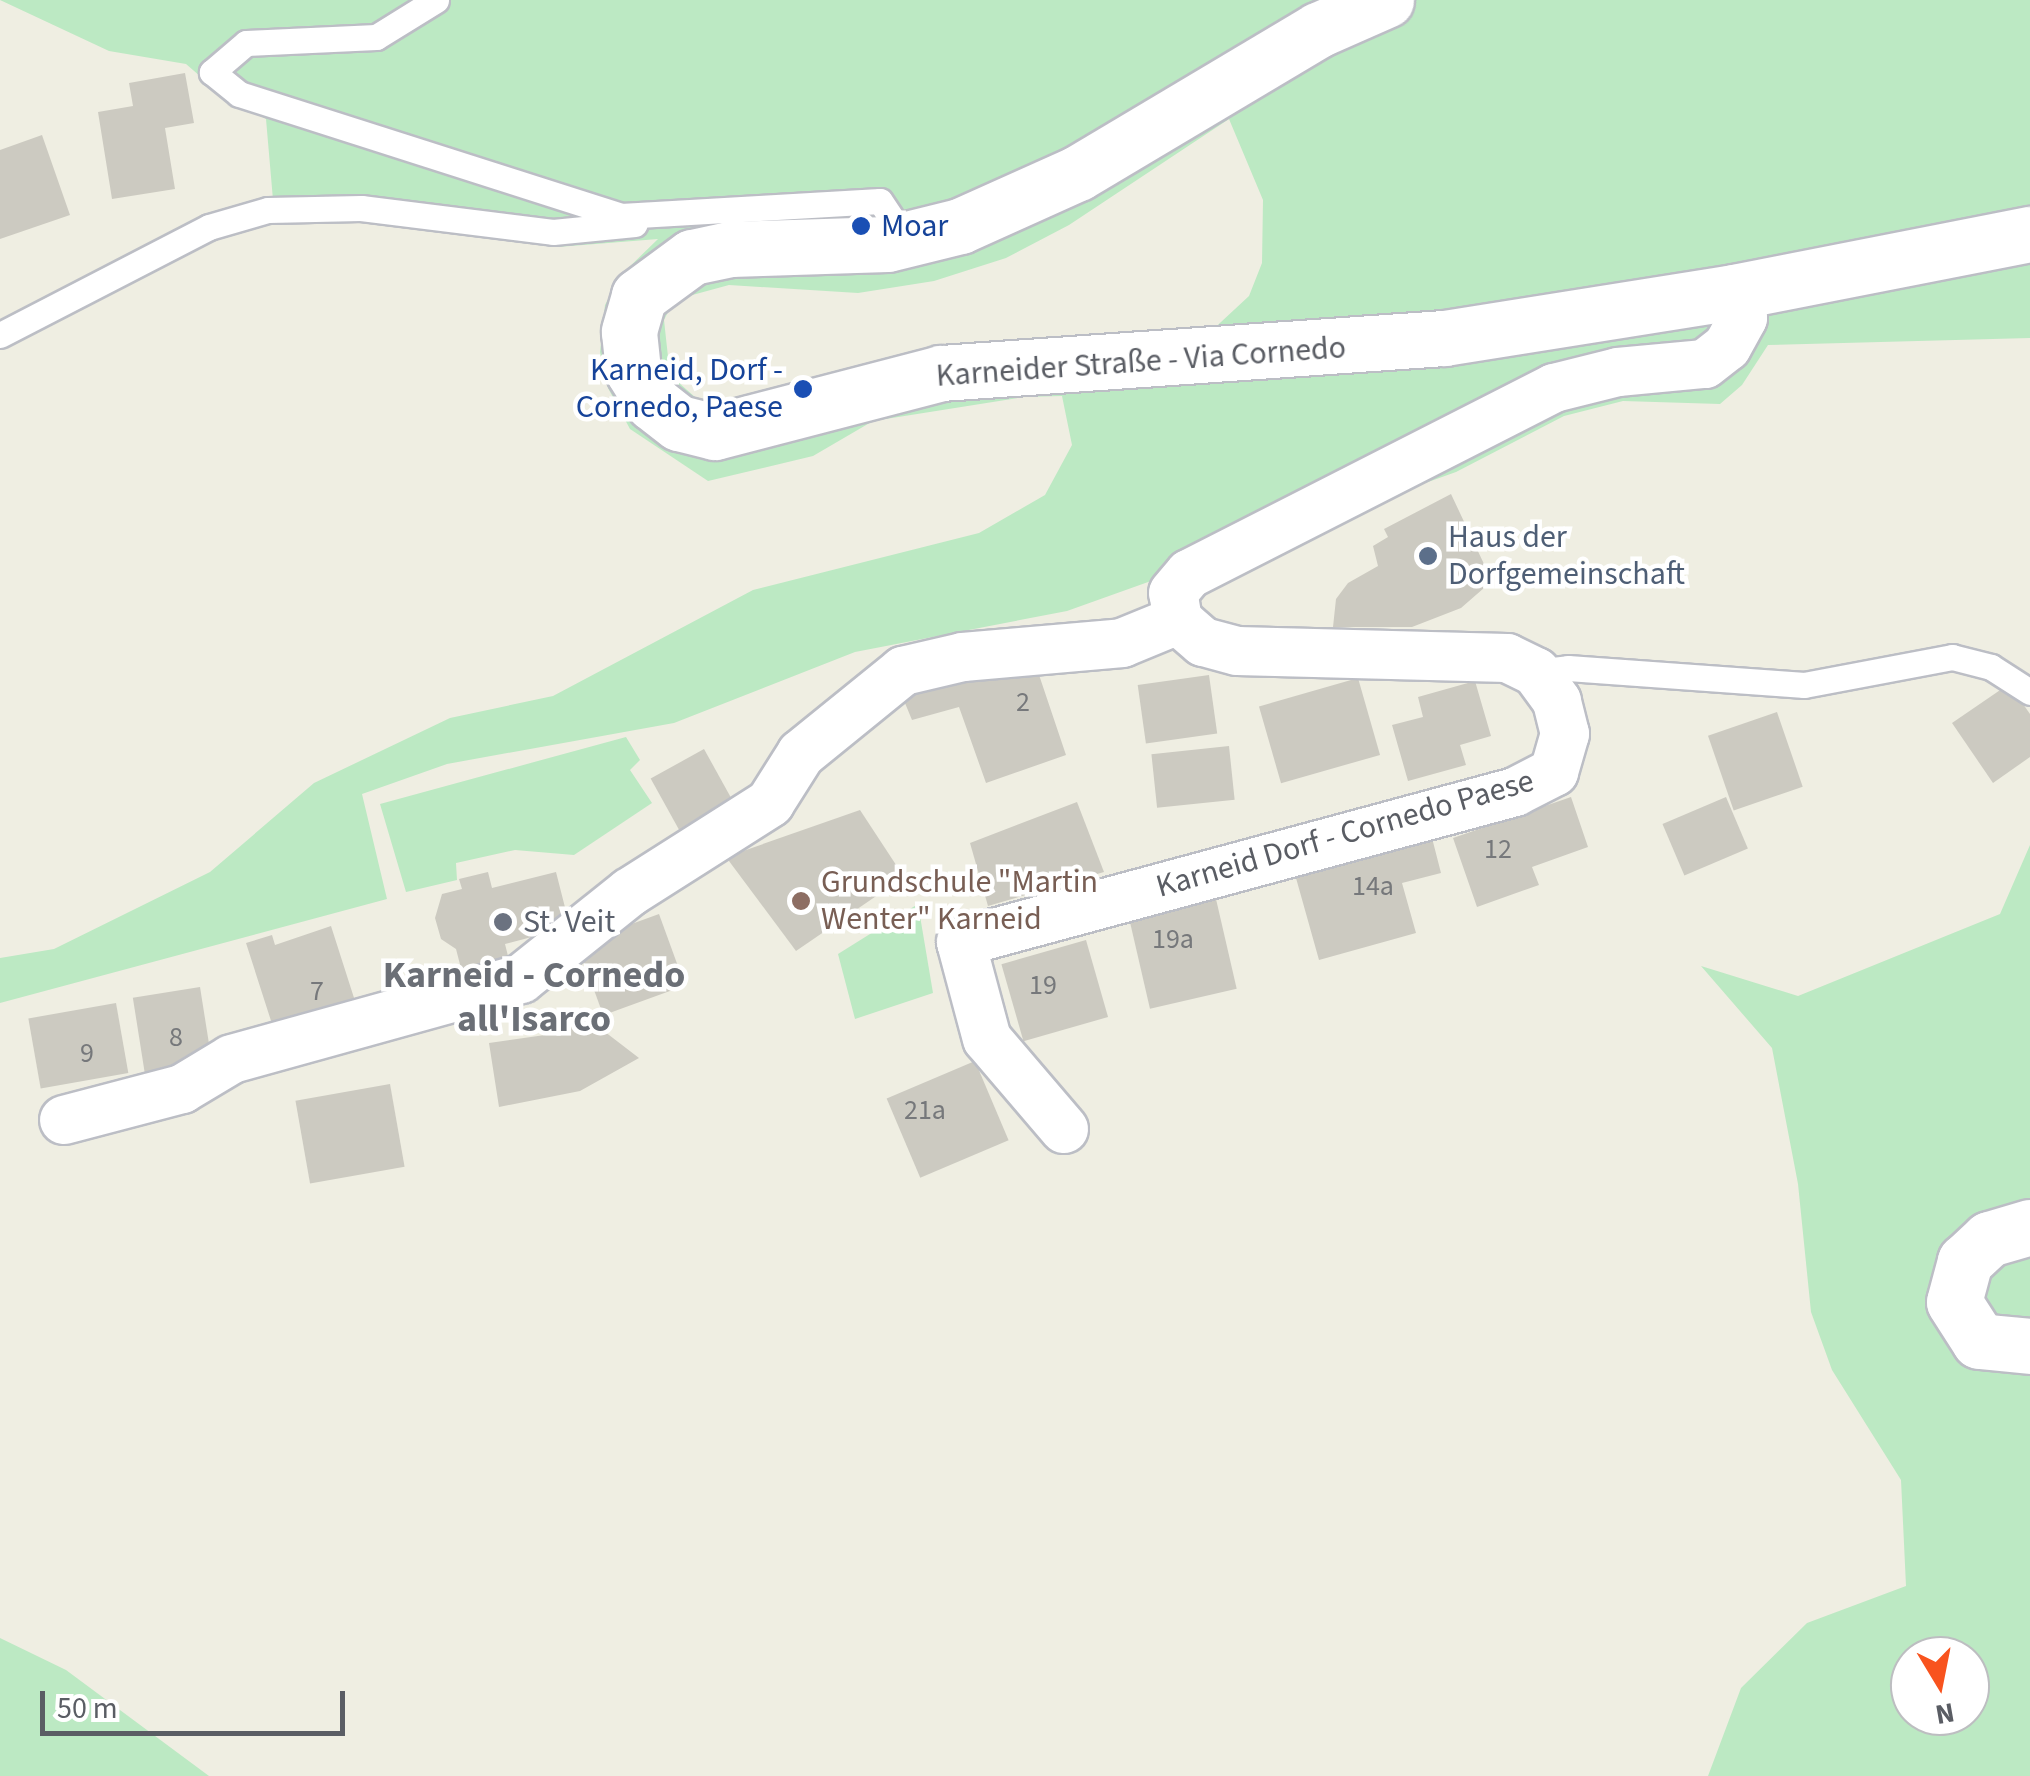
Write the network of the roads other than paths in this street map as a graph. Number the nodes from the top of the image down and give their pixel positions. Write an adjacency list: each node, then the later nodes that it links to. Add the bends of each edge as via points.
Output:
1 (436, 0): 3 (lane, via 376,37 246,43 212,72 239,94 586,206 621,216)
2 (1386, 0): 5 (street, Karneider Straße - Via Cornedo, via 1318,30 1014,206)
3 (694, 210): 5 (lane, via 880,201); 7 (lane, via 612,230 552,232 361,208 268,210 209,228)
4 (2030, 234): 6 (street, Karneider Straße - Via Cornedo)
5 (906, 240): 6 (street, Karneider Straße - Via Cornedo, via 692,257 639,296 629,332 633,371 653,402 679,423 715,432 942,373 1444,338)
6 (1734, 292): 8 (street, via 1743,318 1727,346 1705,364 1618,372 1554,388 1189,574 1173,594)
7 (0, 335)
8 (1178, 620): 9 (street, via 1202,642 1237,650 1508,658); 11 (street, via 1122,642 963,657 903,671 801,754 770,803 630,892 520,978 232,1059 182,1089)
9 (1536, 672): 10 (lane, via 1568,668 1804,685 1952,657 1992,668); 12 (street, Karneid Dorf - Cornedo Paese, via 1558,701 1565,734 1554,772 1515,792 960,942 987,1039)
10 (2030, 692)
11 (64, 1120)
12 (1064, 1129)
13 (2030, 1227): 14 (street, via 1988,1238 1966,1261 1954,1302 1980,1341)
14 (2030, 1346)

